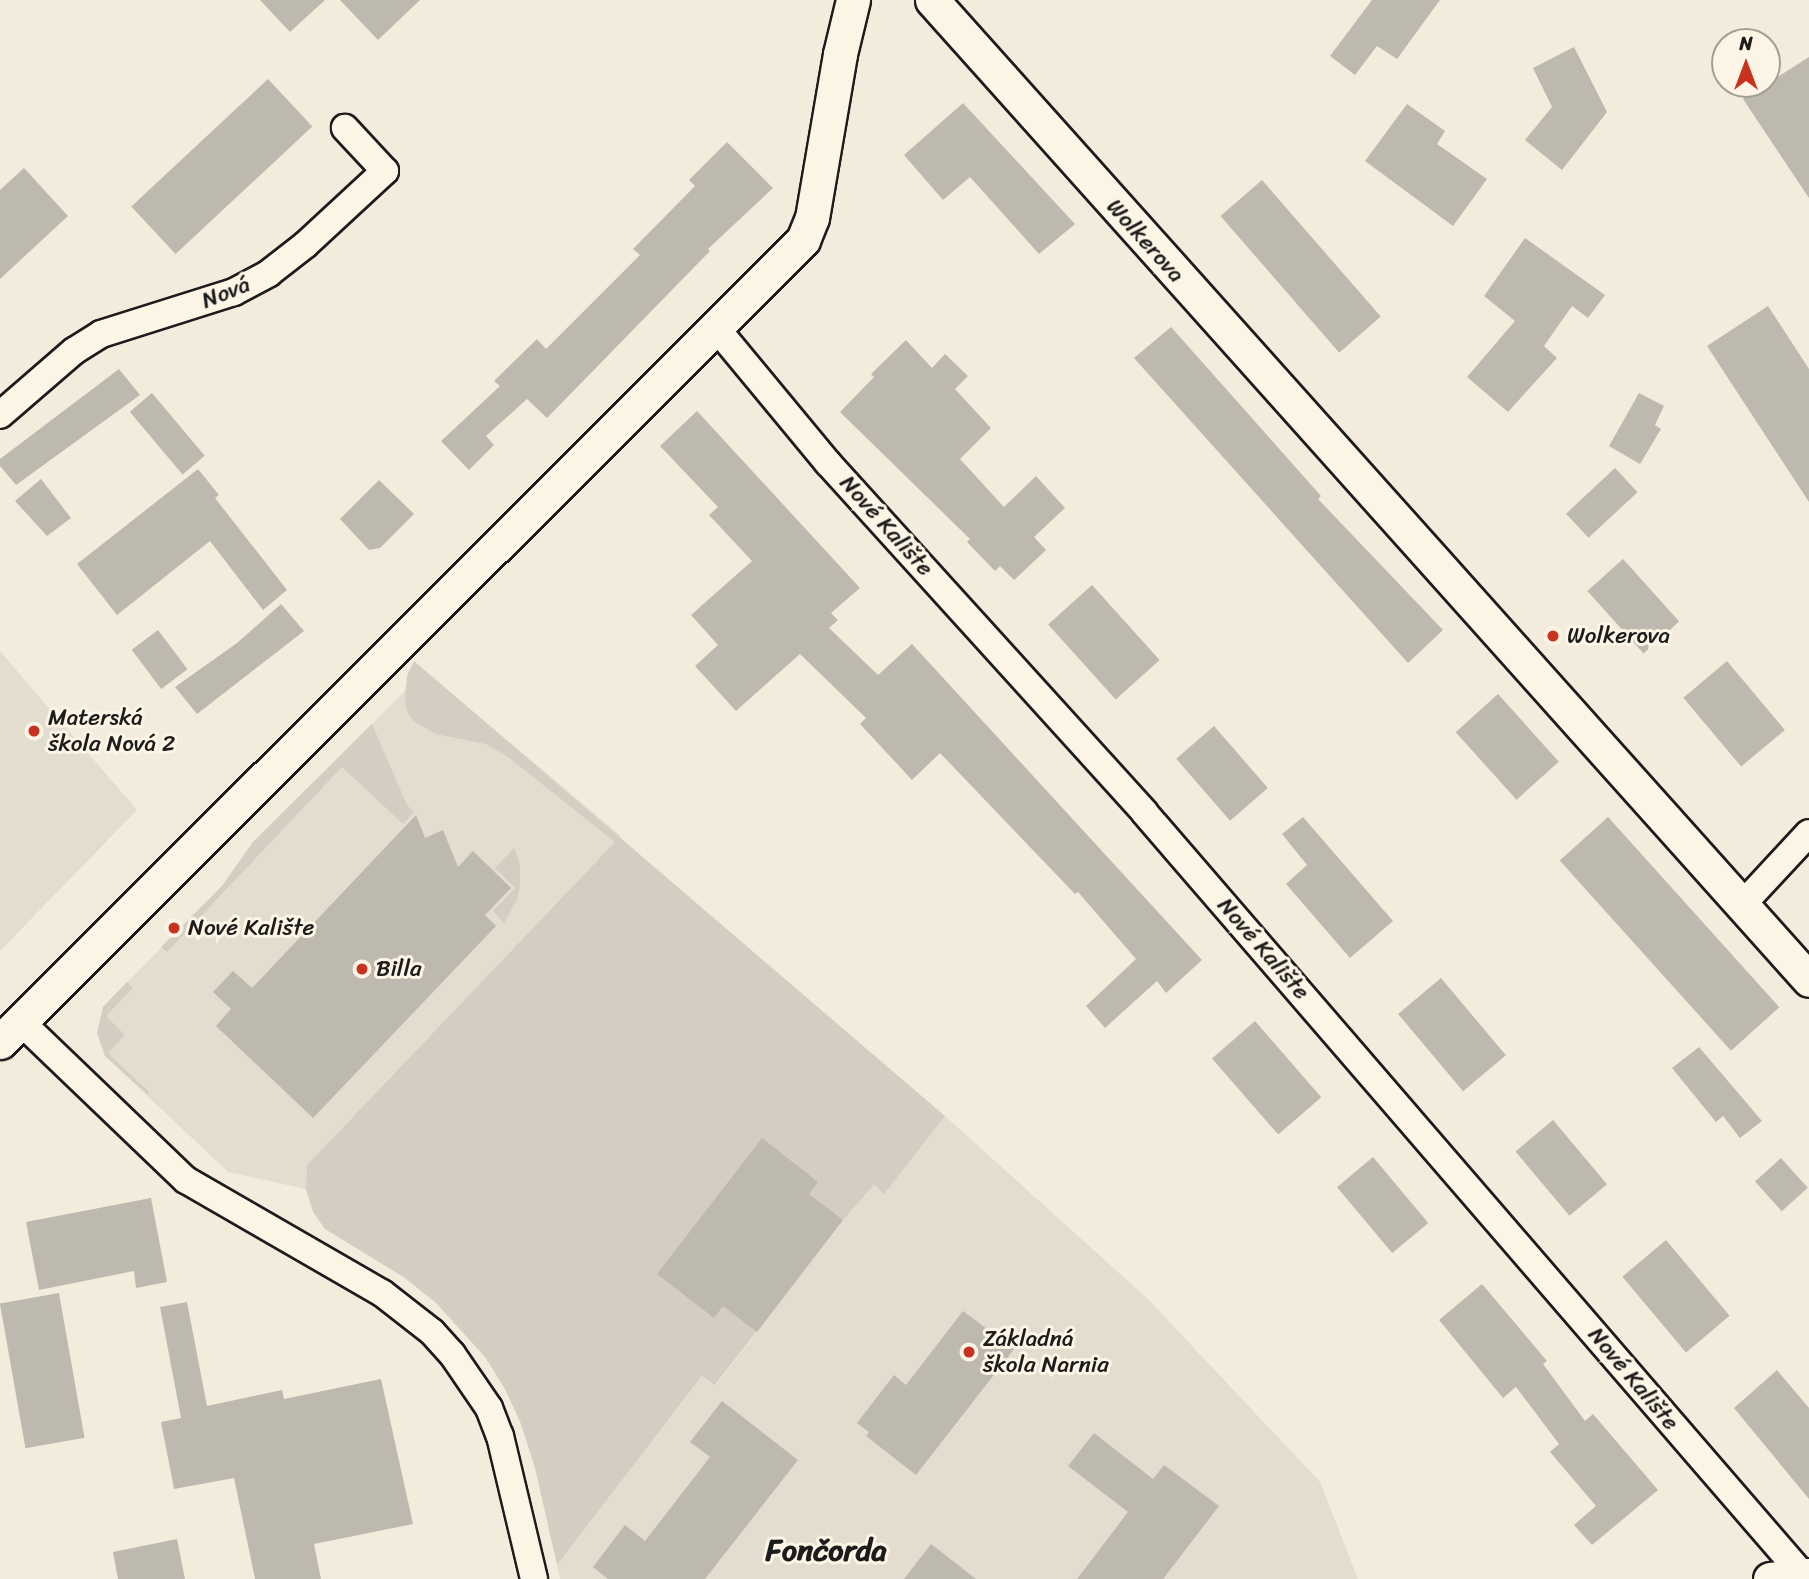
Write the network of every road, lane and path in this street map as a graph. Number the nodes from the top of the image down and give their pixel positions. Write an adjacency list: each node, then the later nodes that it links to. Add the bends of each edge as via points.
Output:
1 (853, 0): 4 (street, via 812,218 803,240)
2 (932, 0): 7 (street, Wolkerova)
3 (345, 128): 5 (street, Nová, via 385,171 305,245 234,292 101,334 74,351)
4 (717, 329): 9 (street); 10 (street, Nové Kalište, via 828,463 1180,853)
5 (0, 415)
6 (1809, 833): 7 (street)
7 (1742, 905): 8 (street, Wolkerova)
8 (1809, 980)
9 (10, 1032): 11 (street, via 186,1180 382,1293 452,1354 483,1398 500,1436)
10 (1806, 1577): 12 (street)
11 (534, 1579)
12 (1770, 1579)

